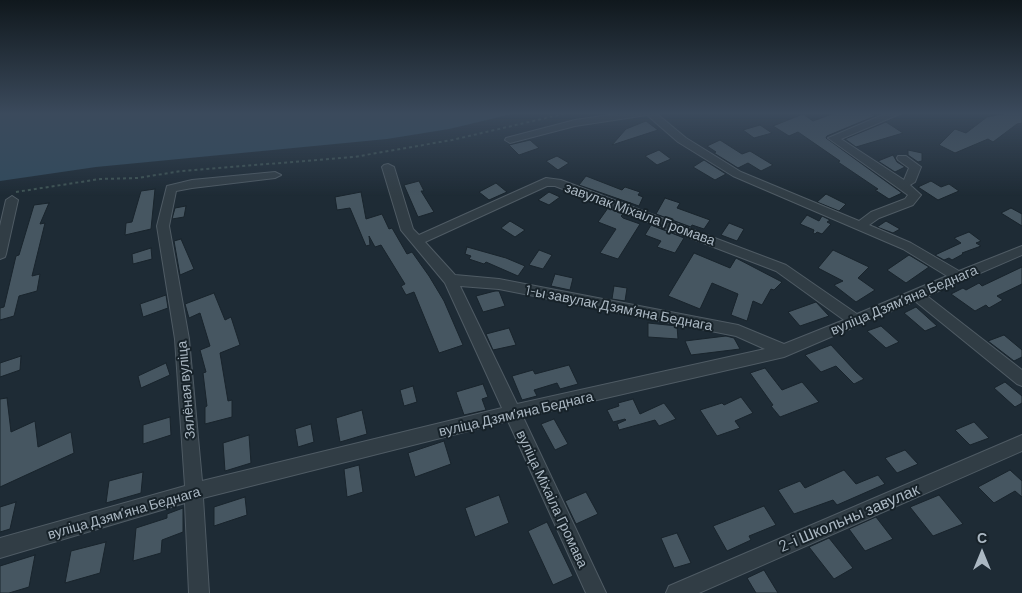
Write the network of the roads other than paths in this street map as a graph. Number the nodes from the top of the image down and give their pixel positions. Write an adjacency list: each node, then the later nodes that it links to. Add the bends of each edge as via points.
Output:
1 (683, 141): 8 (street, via 737,174)
2 (837, 141): 6 (street)
3 (902, 158): 6 (street, via 915,167 909,182)
4 (388, 167): 9 (street, вуліца Міхаіла Громава, via 407,230)
5 (275, 175): 20 (street, Зялёная вуліца, via 171,189 163,226 182,339)
6 (902, 184): 8 (street, via 915,195 909,202 875,215)
7 (10, 196): 11 (street)
8 (860, 226): 12 (street, via 907,246)
9 (416, 241): 13 (street, вуліца Міхаіла Громава); 15 (street, завулак Міхаіла Громава, via 546,182 557,183 781,268)
10 (1022, 250): 12 (street, вуліца Дзямʼяна Беднага)
11 (0, 254)
12 (958, 276): 14 (street, вуліца Дзямʼяна Беднага)
13 (451, 280): 16 (street, 1-ы завулак Дзямʼяна Беднага, via 499,284 738,331); 18 (street, вуліца Міхаіла Громава)
14 (916, 295): 15 (street, вуліца Дзямʼяна Беднага); 17 (street)
15 (856, 321): 16 (street, вуліца Дзямʼяна Беднага)
16 (784, 352): 18 (street, вуліца Дзямʼяна Беднага)
17 (1021, 377)
18 (512, 413): 20 (street, вуліца Дзямʼяна Беднага); 23 (street, вуліца Міхаіла Громава)
19 (1022, 443): 24 (street, 2-і Школьны завулак)
20 (194, 492): 21 (street, вуліца Дзямʼяна Беднага); 22 (street, Зялёная вуліца)
21 (0, 548)
22 (199, 593)
23 (596, 593)
24 (676, 593)

